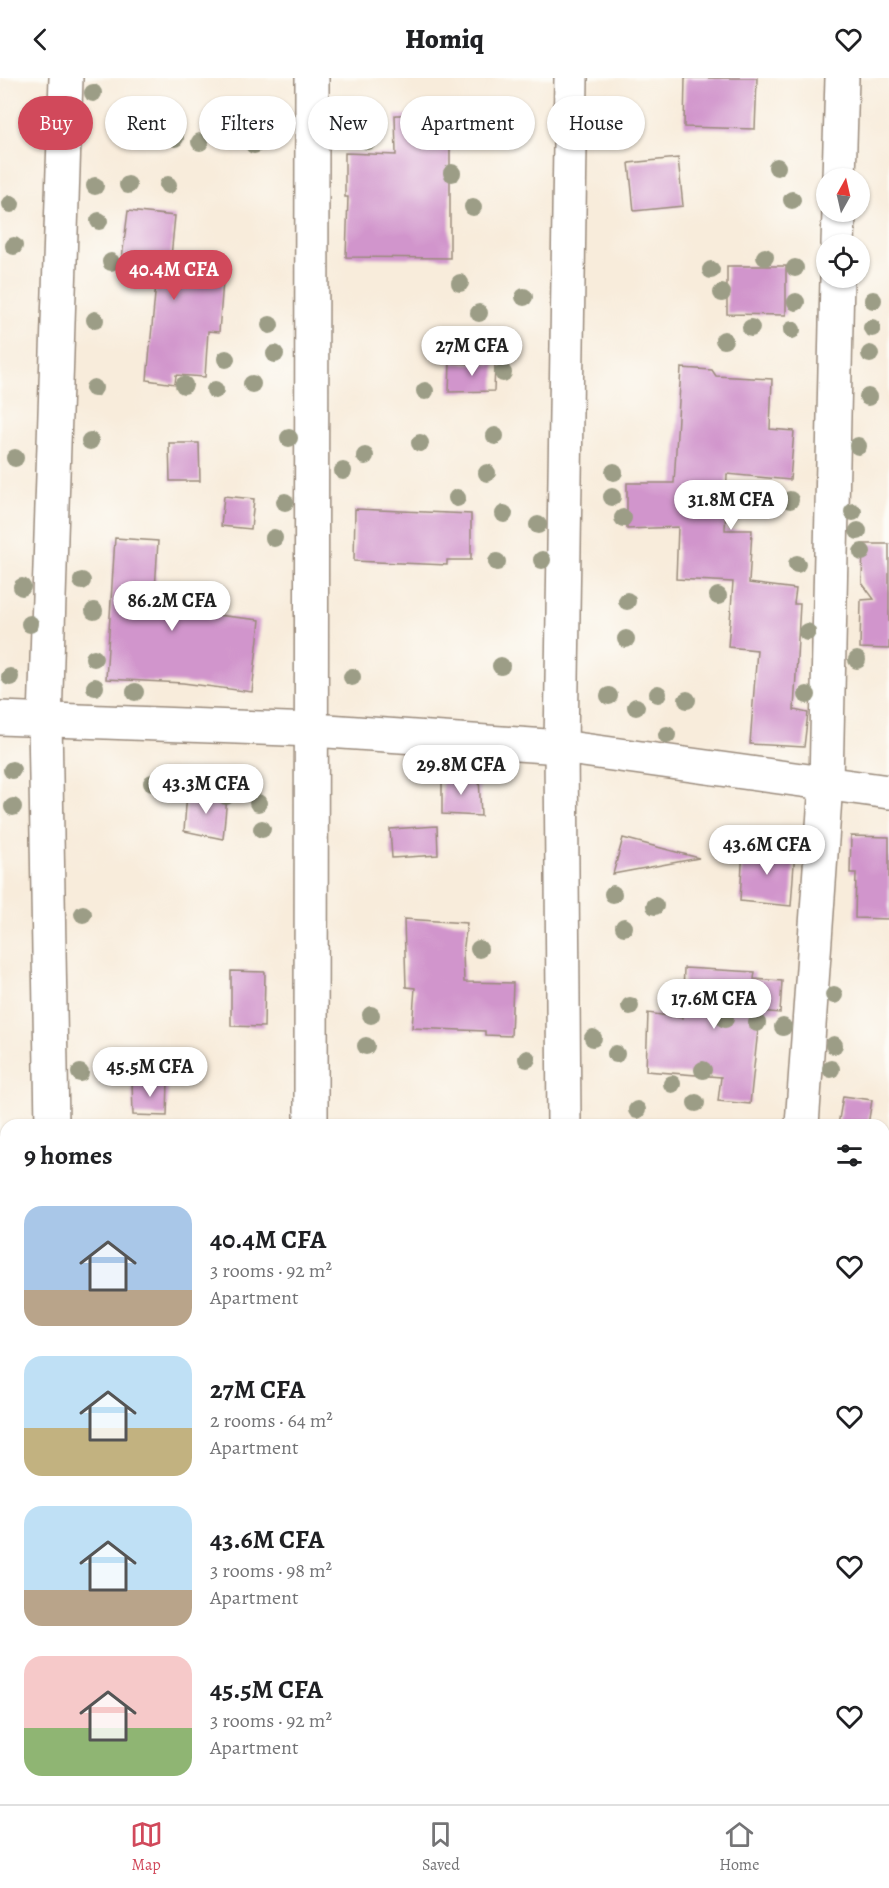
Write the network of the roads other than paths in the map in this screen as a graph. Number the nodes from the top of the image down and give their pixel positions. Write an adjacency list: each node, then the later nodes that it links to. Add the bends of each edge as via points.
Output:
1 (66, 78): 8 (street)
2 (312, 78): 9 (street)
3 (571, 78): 10 (street)
4 (842, 78): 5 (street)
5 (840, 168)
6 (837, 288): 11 (street)
7 (0, 718): 8 (street)
8 (45, 720): 9 (street); 13 (street)
9 (313, 730): 10 (street); 14 (street)
10 (561, 747): 11 (street); 15 (street)
11 (826, 783): 12 (street); 16 (street)
12 (889, 792)
13 (52, 1119)
14 (311, 1119)
15 (564, 1119)
16 (802, 1119)

